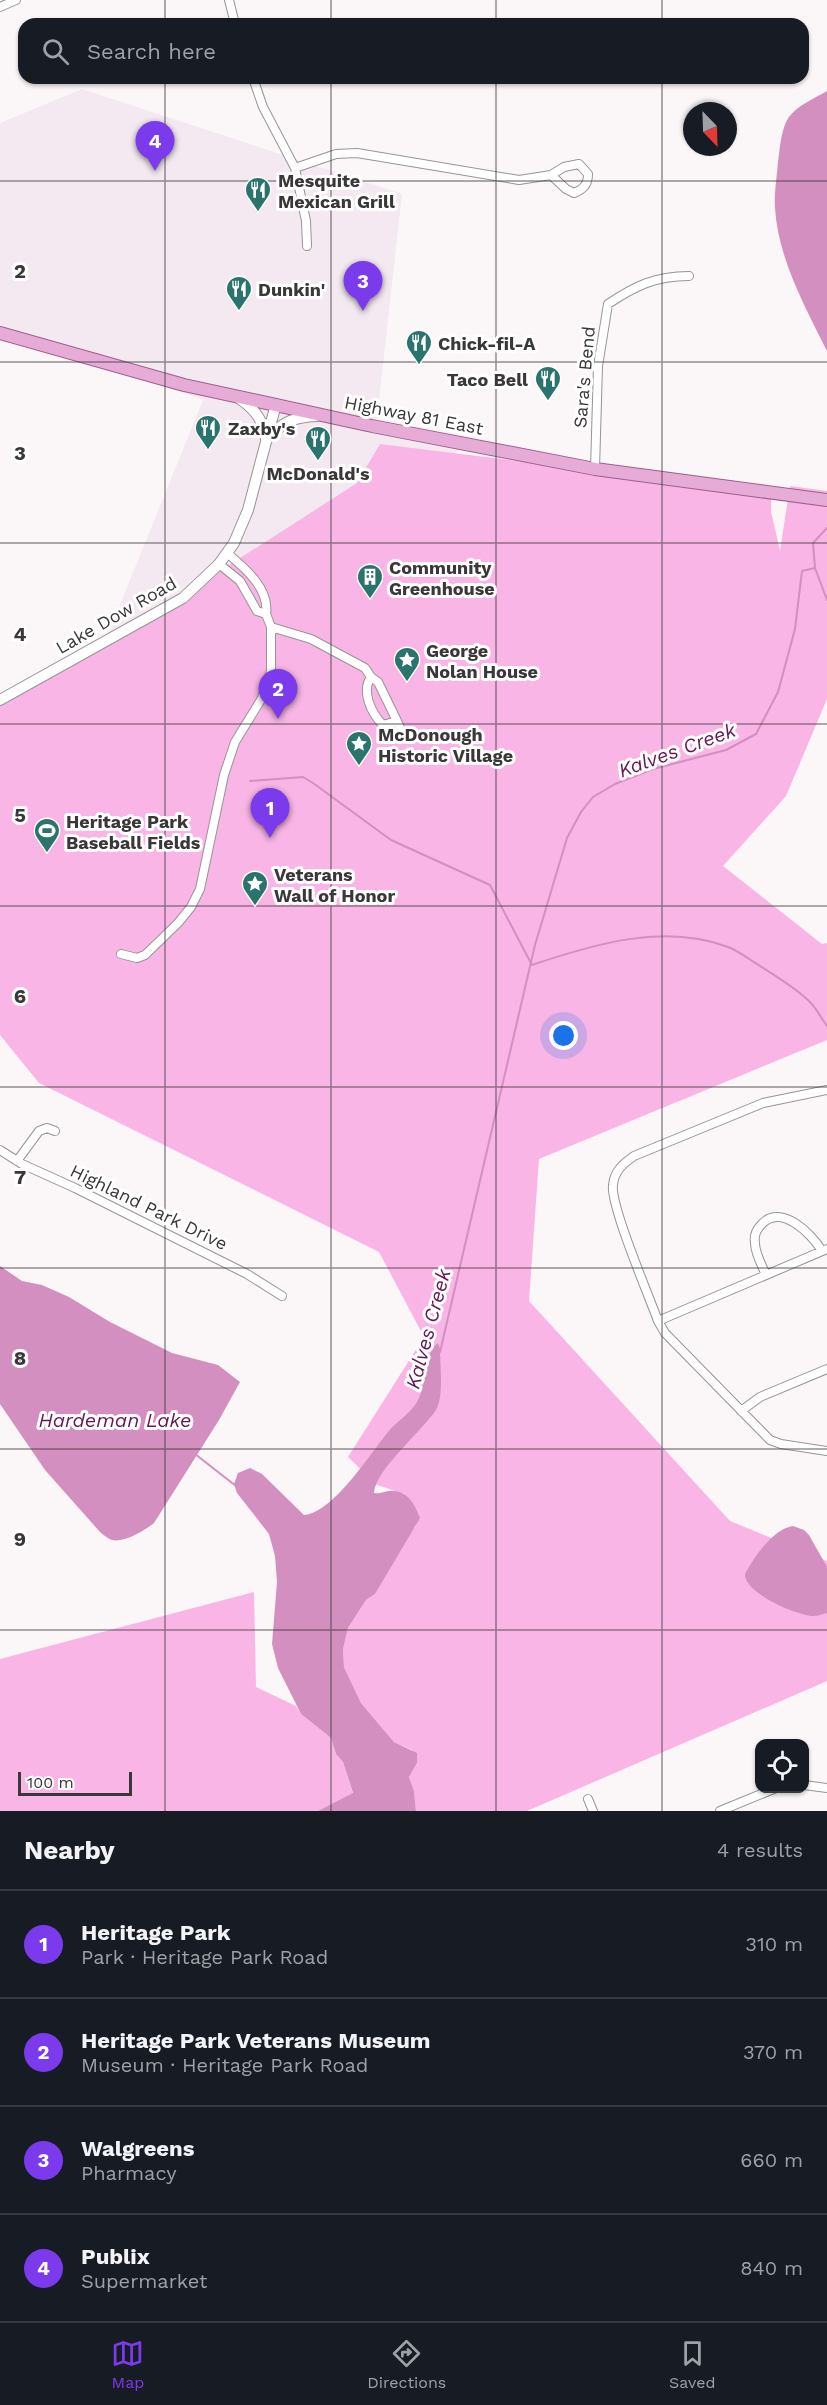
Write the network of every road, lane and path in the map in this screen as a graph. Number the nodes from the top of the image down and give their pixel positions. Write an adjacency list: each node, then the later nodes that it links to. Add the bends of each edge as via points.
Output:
1 (16, 0): 3 (street)
2 (229, 0): 4 (street)
3 (0, 7)
4 (234, 18)
5 (255, 84): 6 (street)
6 (295, 168): 7 (street, via 336,154 357,153 519,180); 8 (street)
7 (551, 175)
8 (307, 246)
9 (688, 276): 15 (street, Sara's Bend, via 665,276 628,290 608,304 597,366)
10 (0, 333): 11 (main road, Highway 81 East)
11 (233, 395): 12 (main road, Highway 81 East); 14 (street, via 256,413)
12 (276, 404): 13 (main road, Highway 81 East); 14 (street, Lake Dow Road)
13 (329, 416): 14 (street, via 284,423); 15 (main road, Highway 81 East)
14 (266, 442): 17 (street, Lake Dow Road, via 250,504)
15 (595, 469): 16 (main road, Highway 81 East)
16 (827, 500)
17 (227, 553): 18 (street, Lake Dow Road); 19 (street)
18 (219, 564): 20 (street); 24 (street, Lake Dow Road, via 183,598)
19 (246, 569): 20 (street); 21 (street, via 268,604)
20 (236, 579): 21 (street, via 258,611)
21 (266, 614): 22 (street)
22 (271, 627): 23 (street, via 311,639 364,668); 27 (street, via 270,671 262,698 235,742 224,775 200,889 178,923 145,955 137,958)
23 (371, 677): 25 (street, via 378,682); 25 (street, via 366,695 379,721)
24 (0, 700)
25 (397, 721): 26 (street)
26 (401, 730)
27 (121, 954)
28 (827, 1090): 35 (street, via 757,1105 634,1156 620,1168 612,1185 613,1195)
29 (55, 1131): 31 (street, via 39,1131)
30 (0, 1150): 31 (street, Highland Park Drive)
31 (17, 1161): 34 (street, Highland Park Drive, via 247,1274)
32 (824, 1250): 33 (street); 33 (street, via 793,1222 769,1219 757,1230 754,1241)
33 (766, 1275): 35 (street)
34 (282, 1296)
35 (658, 1321): 37 (street, via 672,1341)
36 (827, 1369): 37 (street, via 760,1397)
37 (741, 1411): 38 (street, via 775,1443)
38 (827, 1451)
39 (809, 1786): 40 (street)
40 (827, 1788)
41 (764, 1793): 44 (street)
42 (588, 1799): 43 (street)
43 (592, 1811)
44 (720, 1811)

